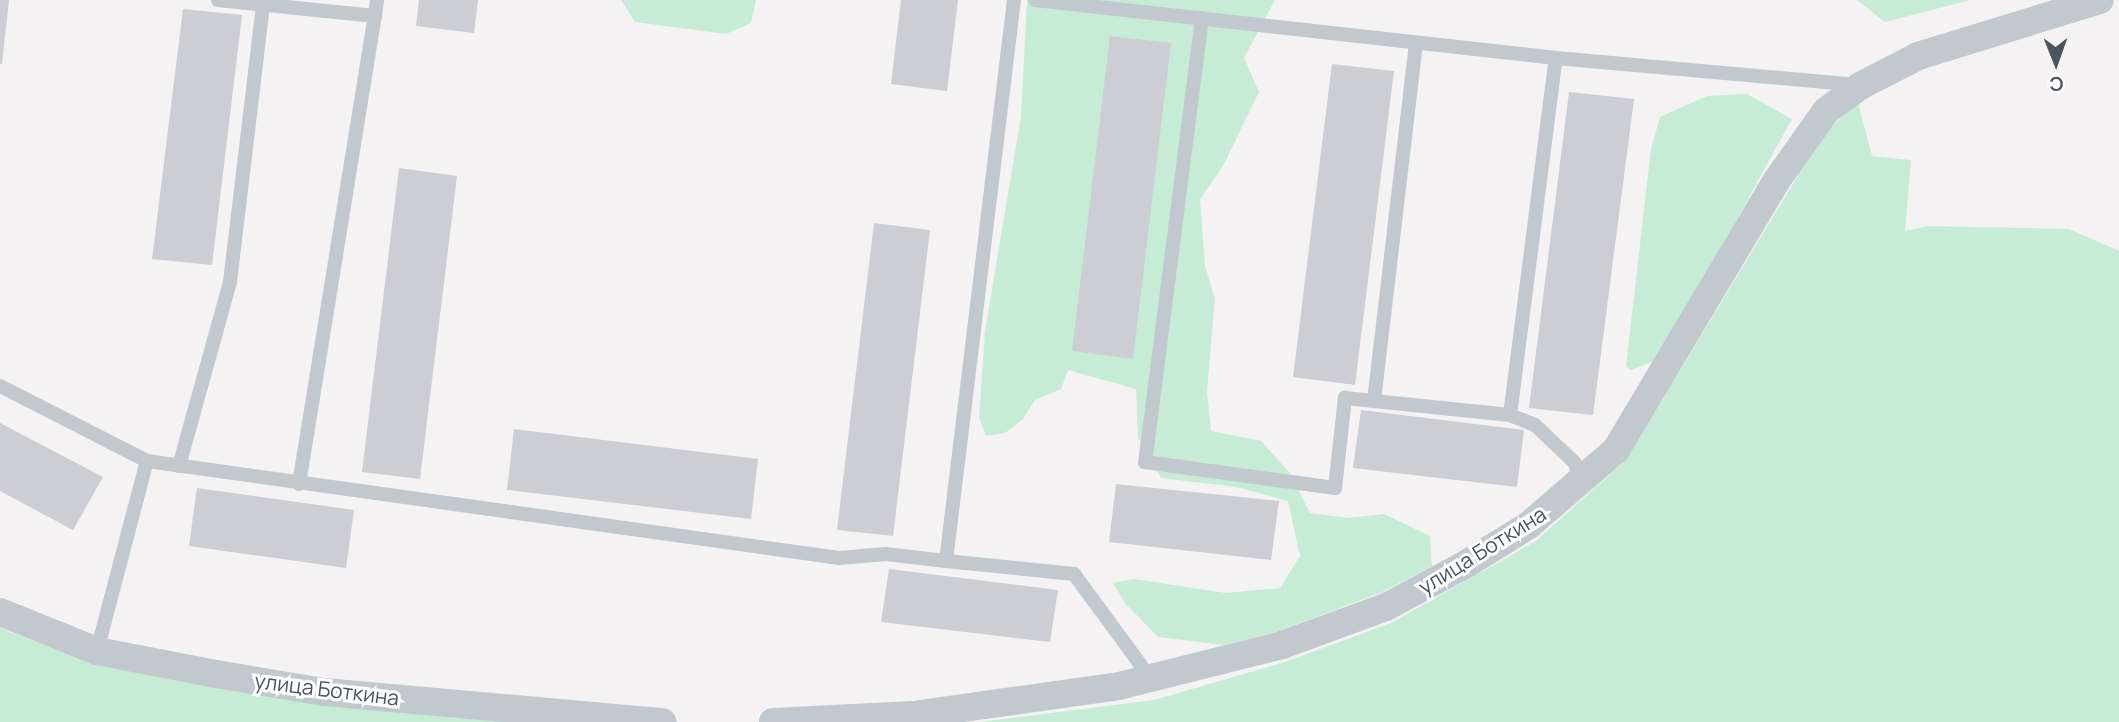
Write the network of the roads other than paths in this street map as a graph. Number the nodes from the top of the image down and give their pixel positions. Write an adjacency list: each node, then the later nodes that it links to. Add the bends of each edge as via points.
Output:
1 (218, 0): 6 (lane)
2 (377, 0): 7 (lane)
3 (1014, 0): 19 (lane)
4 (1035, 0): 8 (lane)
5 (2100, 0): 11 (street, улица Боткина, via 1936,50)
6 (263, 5): 7 (lane); 16 (lane, via 230,282)
7 (375, 16): 17 (lane)
8 (1202, 18): 9 (lane); 13 (lane, via 1145,462 1335,488 1345,398)
9 (1416, 43): 10 (lane); 13 (lane)
10 (1556, 58): 11 (lane); 14 (lane)
11 (1860, 86): 18 (street, улица Боткина, via 1826,111 1800,143 1616,450)
12 (0, 386): 15 (lane)
13 (1374, 401): 14 (lane)
14 (1510, 415): 18 (lane, via 1535,425 1575,463)
15 (147, 461): 16 (lane); 21 (lane)
16 (179, 466): 17 (lane)
17 (299, 484): 19 (lane, via 839,558 886,554)
18 (1580, 484): 22 (street, улица Боткина, via 1528,525 1386,607 1282,645)
19 (946, 561): 22 (lane, via 1074,574)
20 (0, 612): 21 (street, улица Боткина)
21 (97, 651): 23 (street, улица Боткина, via 324,692)
22 (1151, 679): 24 (street, улица Боткина, via 913,715)
23 (663, 722)
24 (773, 722)

